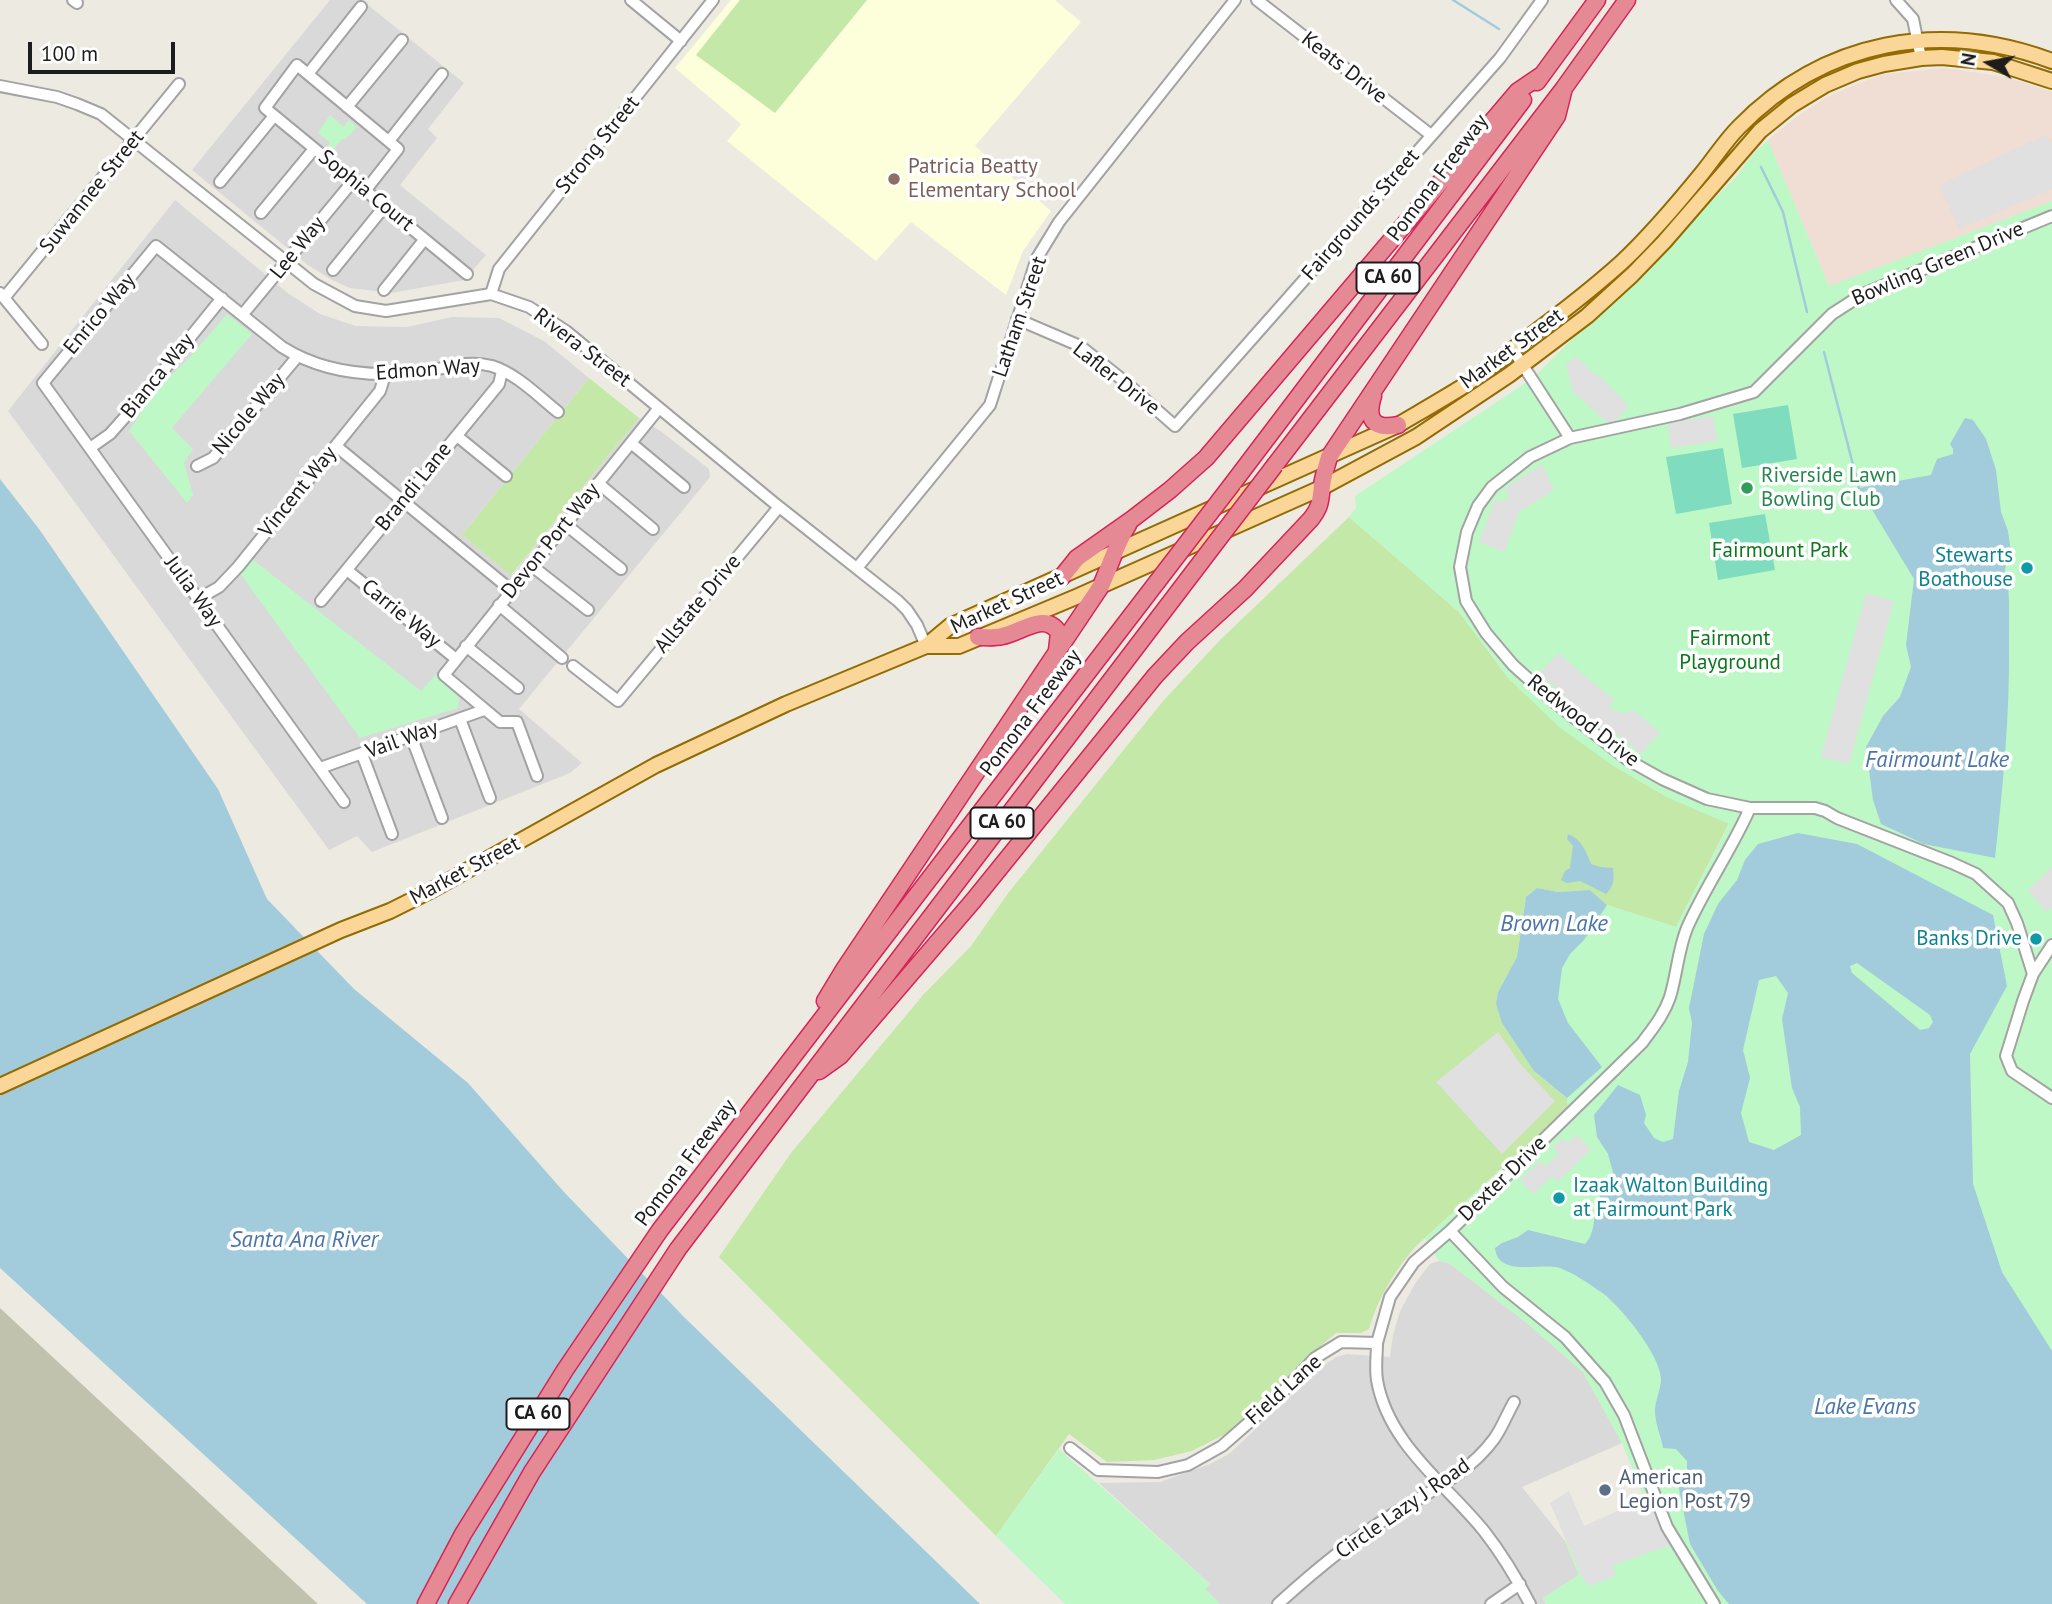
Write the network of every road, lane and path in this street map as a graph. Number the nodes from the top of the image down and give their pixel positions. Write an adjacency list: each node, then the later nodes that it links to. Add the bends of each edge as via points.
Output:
1 (631, 0): 12 (street)
2 (713, 0): 12 (street, Strong Street)
3 (1235, 0): 44 (street, Latham Street, via 1059,222 1037,258)
4 (1257, 0): 24 (street, Keats Drive)
5 (1542, 0): 24 (street, Fairgrounds Street, via 1500,58)
6 (1597, 0): 17 (highway, Pomona Freeway / CA 60)
7 (1627, 0): 21 (highway, Pomona Freeway / CA 60)
8 (1903, 2): 11 (street)
9 (360, 7): 15 (street)
10 (402, 40): 22 (street)
11 (1918, 40): 13 (street); 14 (main road, Market Street, via 1986,43); 46 (main road, Market Street, via 1880,45 1824,67 1765,103 1622,262)
12 (681, 41): 40 (street, Strong Street, via 499,269)
13 (1922, 58): 18 (main road, Market Street, via 1982,60); 48 (main road, Market Street, via 1858,72 1793,104 1760,131 1632,275)
14 (2052, 61)
15 (308, 74): 22 (street); 23 (street, via 297,65)
16 (442, 74): 26 (street)
17 (1543, 74): 70 (highway, via 1518,91 1206,458); 106 (highway, Pomona Freeway / CA 60, bridge)
18 (2052, 81)
19 (179, 84): 25 (street, Suwannee Street)
20 (0, 86): 25 (street, Rivera Street, via 77,104 101,114)
21 (1564, 88): 52 (highway, via 1557,116); 107 (highway, Pomona Freeway / CA 60, bridge)
22 (347, 107): 26 (street)
23 (269, 112): 27 (street, Sophia Court); 29 (street)
24 (1431, 135): 56 (street, Fairgrounds Street)
25 (134, 141): 36 (street, Rivera Street); 41 (street, Suwannee Street)
26 (389, 141): 30 (street, via 398,149)
27 (314, 149): 28 (street, Sophia Court); 32 (street)
28 (353, 181): 30 (street, Sophia Court); 36 (street, Lee Way)
29 (220, 182)
30 (365, 191): 31 (street, Sophia Court)
31 (384, 206): 34 (street, Sophia Court); 37 (street)
32 (261, 213)
33 (2052, 216): 58 (street, Bowling Green Drive, via 1863,294 1822,324 1754,392)
34 (424, 240): 38 (street, Sophia Court); 39 (street)
35 (156, 246): 42 (street, Edmon Way); 51 (street, Enrico Way)
36 (287, 262): 40 (street, Rivera Street, via 314,284 355,306 386,311); 43 (street, Lee Way)
37 (333, 270)
38 (467, 274)
39 (384, 290)
40 (491, 294): 53 (street, Rivera Street, via 529,307 566,331)
41 (2, 296): 45 (street)
42 (222, 298): 43 (street, Edmon Way); 61 (street, Bianca Way, via 110,435)
43 (243, 314): 47 (street, Edmon Way)
44 (1017, 319): 56 (street, Lafler Drive, via 1080,346); 75 (street, Latham Street, via 990,405)
45 (42, 344)
46 (1513, 350): 48 (street); 55 (main road, Market Street)
47 (297, 357): 50 (street, Edmon Way, via 316,365); 63 (street, Nicole Way, via 214,458)
48 (1523, 365): 58 (street); 67 (main road, Market Street, via 1416,437)
49 (502, 370): 50 (street, Edmon Way, via 480,364); 54 (street, Edmon Way); 57 (street, Brandi Lane, via 499,384)
50 (385, 375): 60 (street, Vincent Way, via 380,391)
51 (43, 383): 61 (street, Julia Way)
52 (1375, 388): 55 (highway, via 1372,418 1381,427); 62 (highway)
53 (659, 408): 59 (street, Devon Port Way); 69 (street, Rivera Street)
54 (558, 412)
55 (1398, 425): 62 (main road, Market Street)
56 (1175, 426)
57 (457, 436): 64 (street); 68 (street, Brandi Lane)
58 (1570, 439): 101 (street, Redwood Drive, via 1508,473 1478,506 1466,532 1460,567 1466,601 1513,665 1628,760 1707,799)
59 (631, 443): 65 (street, Devon Port Way); 66 (street)
60 (336, 446): 68 (street); 81 (street, Vincent Way, via 219,587)
61 (90, 448): 81 (street, Julia Way)
62 (1329, 457): 67 (highway); 73 (main road, Market Street)
63 (197, 466)
64 (506, 476)
65 (598, 483): 71 (street, Devon Port Way); 72 (street)
66 (684, 487)
67 (1321, 488): 79 (main road, Market Street); 107 (highway, via 1321,502 1311,519 1155,676 840,1056)
68 (403, 501): 77 (street, Brandi Lane); 80 (street)
69 (779, 507): 75 (street, Rivera Street); 91 (street, Allstate Drive, via 618,701)
70 (1131, 520): 73 (highway); 78 (highway, via 1077,558)
71 (565, 524): 74 (street, Devon Port Way); 76 (street)
72 (653, 529)
73 (1116, 553): 78 (main road, Market Street); 79 (highway)
74 (531, 566): 80 (street, Devon Port Way); 84 (street)
75 (857, 568): 87 (street, Rivera Street, via 907,610)
76 (621, 569)
77 (346, 570): 82 (street, Brandi Lane); 90 (street, Carrie Way)
78 (1060, 578): 87 (main road, Market Street, via 950,626)
79 (1101, 586): 85 (main road, Market Street); 88 (highway)
80 (511, 590): 83 (street, Devon Port Way)
81 (198, 599): 97 (street, Julia Way)
82 (321, 601)
83 (499, 606): 86 (street, Devon Port Way); 89 (street)
84 (588, 611)
85 (978, 637): 87 (main road, Market Street, via 958,646); 88 (highway, via 1002,636 1046,622 1059,633)
86 (466, 646): 90 (street, Devon Port Way); 92 (street)
87 (926, 646): 108 (main road, Market Street, via 656,765 390,911)
88 (1057, 650): 106 (highway, via 845,968)
89 (562, 658)
90 (456, 659): 93 (street, Devon Port Way, via 444,675)
91 (573, 666)
92 (519, 688)
93 (484, 710): 94 (street, Vail Way); 98 (street, via 500,722 517,722)
94 (460, 719): 95 (street, Vail Way); 99 (street)
95 (411, 736): 96 (street, Vail Way); 102 (street)
96 (362, 754): 97 (street, Vail Way); 103 (street)
97 (320, 768): 100 (street, Julia Way)
98 (537, 776)
99 (490, 798)
100 (344, 802)
101 (1750, 808): 105 (street, Redwood Drive, via 1815,808 1976,874 2008,903); 110 (street, Dexter Drive, via 1682,940 1661,1019)
102 (442, 818)
103 (392, 834)
104 (2052, 944): 105 (street)
105 (2033, 974): 109 (street, via 2006,1056 2012,1071)
106 (790, 1061): 116 (highway, Pomona Freeway / CA 60, via 660,1230 565,1370)
107 (803, 1083): 117 (highway, Pomona Freeway / CA 60, via 678,1249 539,1461)
108 (0, 1086)
109 (2052, 1098)
110 (1450, 1231): 111 (street, via 1414,1262 1390,1297); 121 (street, Dexter Drive, via 1503,1287 1565,1336 1605,1382 1623,1415 1667,1527)
111 (1377, 1343): 113 (street, Field Lane, via 1341,1342 1332,1347 1222,1446 1188,1465 1158,1472 1098,1470); 114 (street, via 1377,1379 1389,1419)
112 (1514, 1402): 114 (street, Circle Lazy J Road, via 1494,1439 1470,1466)
113 (1070, 1448)
114 (1442, 1486): 115 (street, via 1484,1531); 118 (street, Circle Lazy J Road, via 1386,1519)
115 (1520, 1584): 119 (street); 120 (street)
116 (426, 1604)
117 (457, 1604)
118 (1278, 1604)
119 (1491, 1604)
120 (1530, 1604)
121 (1714, 1604)

